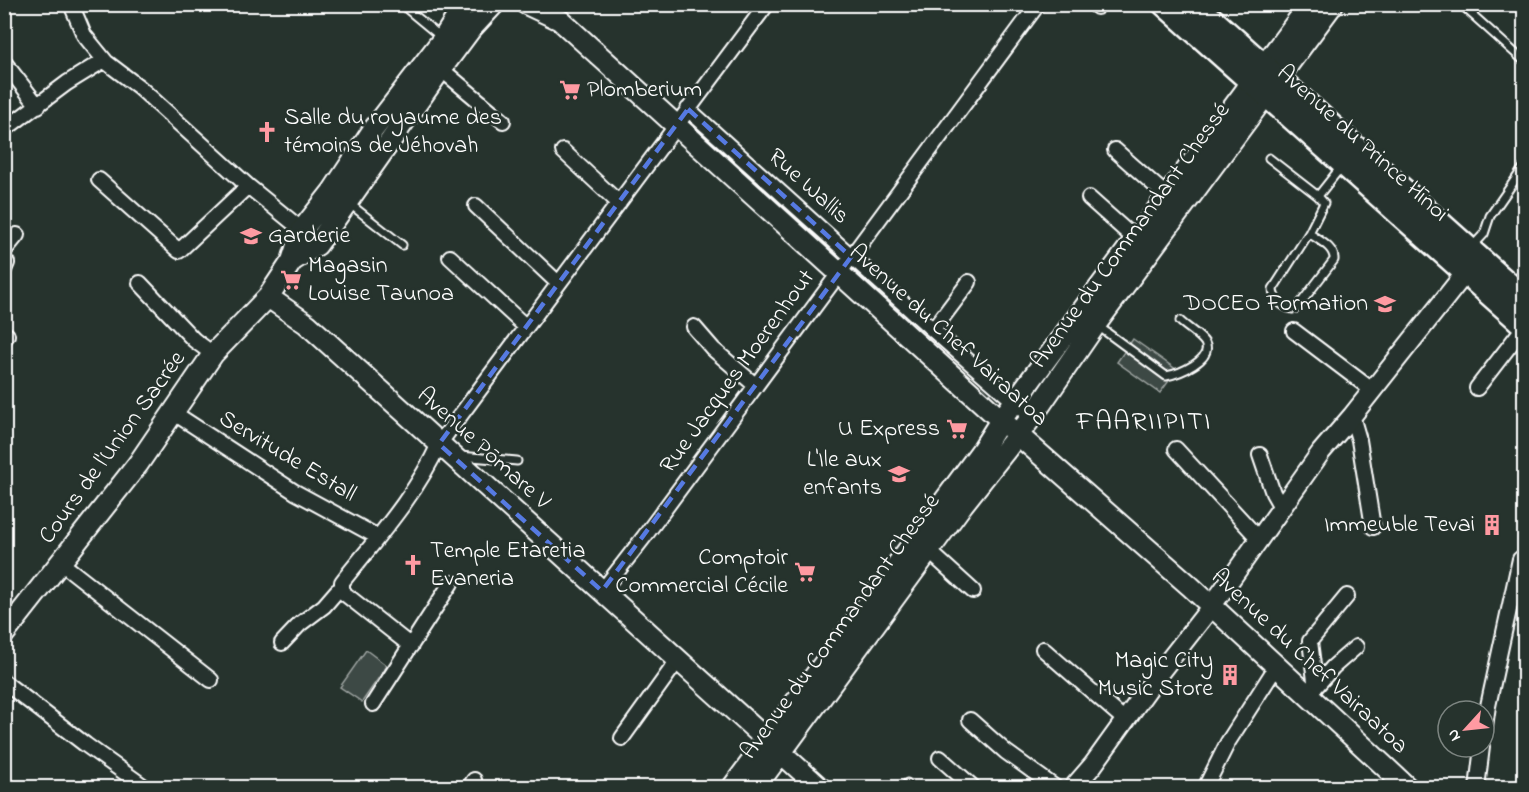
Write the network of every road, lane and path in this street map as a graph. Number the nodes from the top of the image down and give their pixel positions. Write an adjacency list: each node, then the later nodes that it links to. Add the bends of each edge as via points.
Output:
1 (71, 4): 17 (street, via 84,35)
2 (401, 4): 14 (lane)
3 (465, 4): 14 (main road)
4 (494, 4): 18 (main road)
5 (526, 4): 13 (main road, Avenue du Chef Vairaatoa)
6 (767, 4): 21 (street)
7 (1038, 4): 47 (street, Rue Jacques Moerenhout)
8 (1164, 4): 19 (main road, Avenue du Prince Hīnoi)
9 (1195, 4): 19 (main road, Avenue du Prince Hīnoi)
10 (1310, 4): 19 (main road)
11 (1334, 4): 19 (main road, Avenue du Commandant Chessé)
12 (1463, 4): 15 (lane)
13 (555, 12): 23 (main road, Avenue du Chef Vairaatoa)
14 (443, 39): 38 (main road)
15 (1524, 61)
16 (4, 62): 20 (street)
17 (106, 62): 20 (street, via 67,83); 31 (street)
18 (441, 69): 22 (street); 35 (main road)
19 (1265, 80): 28 (main road, Avenue du Prince Hīnoi); 32 (main road); 44 (main road, Avenue du Prince Hīnoi); 58 (main road, Avenue du Commandant Chessé)
20 (38, 106): 24 (street)
21 (688, 109): 23 (street); 47 (street, Rue Wallis)
22 (503, 121)
23 (676, 125): 36 (street); 52 (main road, Avenue du Chef Vairaatoa)
24 (4, 130)
25 (1115, 150): 32 (street)
26 (562, 151): 36 (street)
27 (1269, 158): 33 (lane)
28 (1344, 164): 33 (lane); 51 (main road, Avenue du Prince Hīnoi)
29 (1524, 167): 44 (lane, via 1491,216 1484,234)
30 (99, 180): 31 (street, via 179,252)
31 (248, 186): 38 (street)
32 (1167, 196): 41 (main road)
33 (1318, 196): 39 (lane, via 1324,203)
34 (1089, 198): 41 (street)
35 (347, 202): 42 (main road); 43 (lane)
36 (619, 203): 55 (street)
37 (476, 206): 55 (street)
38 (302, 230): 42 (street); 49 (main road)
39 (1309, 233): 39 (lane, via 1332,250 1334,260 1297,308 1292,309 1276,299 1273,289)
40 (17, 235): 45 (street)
41 (1135, 239): 58 (main road)
42 (317, 245): 49 (main road)
43 (402, 245)
44 (1470, 250): 57 (main road, Avenue du Prince Hīnoi)
45 (4, 251)
46 (450, 256): 61 (street)
47 (851, 257): 52 (street, Rue Jacques Moerenhout); 63 (street, Rue Wallis)
48 (4, 259): 50 (street)
49 (292, 261): 56 (main road, Cours de l'Union Sacrée)
50 (4, 270)
51 (1466, 272): 60 (main road, Avenue du Prince Hīnoi); 68 (street)
52 (839, 273): 66 (street, Rue Jacques Moerenhout); 73 (main road, Avenue du Chef Vairaatoa)
53 (969, 282): 63 (street)
54 (140, 283): 65 (street, via 194,340)
55 (558, 283): 61 (street)
56 (268, 297): 65 (main road, Cours de l'Union Sacrée); 75 (main road, Avenue Pōmare V, via 306,324)
57 (1524, 298)
58 (1089, 319): 59 (lane, via 1166,376 1187,369 1206,352 1202,340); 69 (main road); 72 (main road, Avenue du Commandant Chessé)
59 (1180, 321)
60 (1524, 326): 67 (street)
61 (526, 327): 75 (street)
62 (694, 327): 66 (street)
63 (933, 330): 69 (street, Rue Wallis)
64 (1294, 332): 68 (street)
65 (213, 354): 70 (main road, Cours de l'Union Sacrée)
66 (756, 386): 88 (street, Rue Jacques Moerenhout)
67 (1477, 388)
68 (1372, 390): 71 (street)
69 (1014, 402): 72 (street, Rue Wallis); 73 (main road)
70 (174, 413): 81 (street, Servitude Estall, via 295,492); 85 (main road, Cours de l'Union Sacrée)
71 (1352, 416): 79 (street); 80 (street)
72 (1032, 417): 74 (main road, Avenue du Commandant Chessé)
73 (1001, 420): 74 (main road, Avenue du Chef Vairaatoa); 97 (main road)
74 (1018, 434): 83 (main road, Avenue du Commandant Chessé); 91 (main road, Avenue du Chef Vairaatoa)
75 (446, 449): 78 (lane); 81 (street); 88 (main road, Avenue Pōmare V)
76 (1176, 449): 82 (street)
77 (1260, 455): 79 (street)
78 (517, 461)
79 (1281, 507): 82 (street)
80 (1372, 527)
81 (378, 537): 87 (street, via 342,582)
82 (1259, 539): 91 (street)
83 (929, 551): 89 (street); 97 (main road, Avenue du Commandant Chessé)
84 (1520, 559): 103 (street)
85 (60, 562): 92 (main road, Cours de l'Union Sacrée); 100 (street)
86 (451, 584): 94 (street)
87 (342, 589): 93 (street); 94 (street)
88 (602, 591): 98 (main road, Avenue Pōmare V)
89 (974, 591)
90 (1347, 596): 102 (street, via 1310,641 1315,681)
91 (1211, 607): 99 (main road, Avenue du Chef Vairaatoa); 106 (street)
92 (4, 634)
93 (282, 643)
94 (411, 646): 104 (street)
95 (1356, 647): 102 (street)
96 (1043, 649): 106 (street)
97 (842, 653): 108 (main road)
98 (678, 660): 107 (street); 108 (main road, Avenue Pōmare V)
99 (1276, 667): 102 (main road, Avenue du Chef Vairaatoa); 112 (street, via 1228,742)
100 (210, 680)
101 (4, 682): 113 (street)
102 (1310, 693): 118 (main road, Avenue du Chef Vairaatoa)
103 (1491, 699)
104 (373, 704)
105 (970, 720): 116 (street)
106 (1126, 721): 117 (street)
107 (622, 738)
108 (774, 746): 111 (main road); 114 (main road, Avenue Pōmare V)
109 (940, 758): 115 (street)
110 (1481, 759): 119 (street)
111 (743, 783)
112 (1207, 787)
113 (146, 788)
114 (820, 788)
115 (974, 788)
116 (1056, 788)
117 (1073, 788)
118 (1408, 788)
119 (1478, 788)

